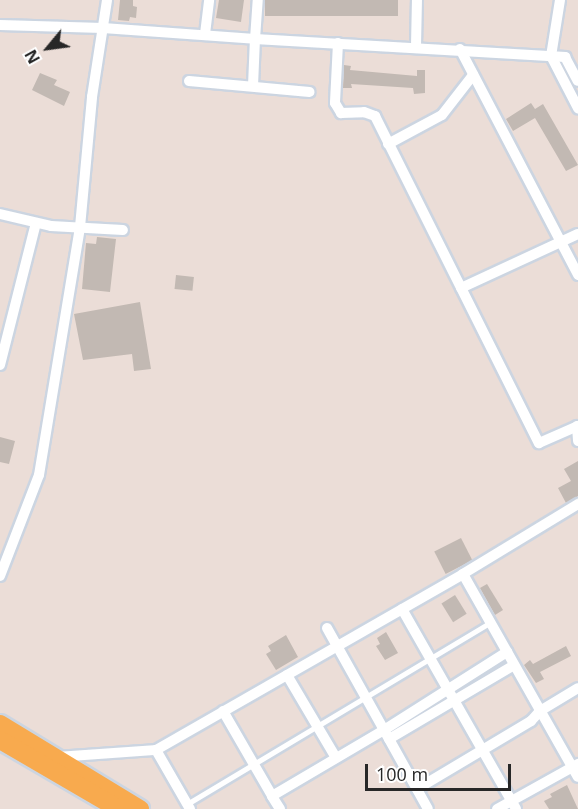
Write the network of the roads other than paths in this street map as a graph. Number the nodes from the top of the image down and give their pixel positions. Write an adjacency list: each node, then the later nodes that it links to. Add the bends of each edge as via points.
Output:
1 (107, 0): 7 (street)
2 (209, 0): 8 (street)
3 (258, 0): 9 (street)
4 (417, 0): 11 (street)
5 (561, 0): 13 (street)
6 (0, 25): 7 (street)
7 (103, 28): 8 (street); 23 (street, via 92,97)
8 (205, 33): 9 (street)
9 (255, 39): 10 (street); 17 (street)
10 (338, 42): 11 (street); 20 (street, via 335,103 341,113 364,112 375,116)
11 (416, 46): 12 (street)
12 (460, 49): 13 (street); 14 (street)
13 (551, 56): 16 (street, via 565,57); 19 (street)
14 (473, 75): 20 (street, via 442,115); 26 (street)
15 (189, 81): 17 (street)
16 (578, 81)
17 (253, 86): 18 (street)
18 (309, 92)
19 (578, 108)
20 (388, 144): 28 (street)
21 (0, 214): 22 (street)
22 (36, 223): 23 (street); 29 (street)
23 (80, 227): 24 (street); 34 (street, via 39,475)
24 (123, 230)
25 (578, 234): 26 (street)
26 (561, 243): 27 (street); 28 (street)
27 (578, 275)
28 (461, 288): 30 (street, via 539,443)
29 (0, 364)
30 (577, 426): 31 (street)
31 (578, 441)
32 (578, 504): 33 (street)
33 (463, 574): 35 (street); 36 (street)
34 (0, 576)
35 (402, 609): 38 (street); 40 (street)
36 (490, 623): 39 (street); 40 (lane)
37 (327, 628): 38 (street)
38 (337, 646): 42 (street); 45 (street)
39 (507, 651): 41 (street); 44 (street)
40 (430, 658): 44 (street); 45 (lane)
41 (514, 665): 46 (street); 48 (street)
42 (287, 675): 47 (street); 50 (street)
43 (578, 688): 48 (street)
44 (448, 689): 46 (street); 51 (street)
45 (365, 697): 50 (lane); 51 (street)
46 (455, 700): 51 (street); 54 (street)
47 (223, 711): 53 (street); 57 (street)
48 (540, 711): 54 (street, via 531,721); 58 (street)
49 (0, 724): 55 (main road)
50 (316, 726): 56 (street); 57 (lane)
51 (386, 735): 56 (street); 59 (street)
52 (0, 740): 63 (main road)
53 (156, 750): 55 (street); 62 (street)
54 (483, 750): 59 (street); 61 (street)
55 (57, 757): 64 (main road)
56 (336, 758): 60 (street)
57 (254, 763): 60 (street); 62 (lane)
58 (576, 770): 61 (street)
59 (417, 789): 66 (street)
60 (272, 796): 65 (street)
61 (514, 805): 67 (street)
62 (188, 806)
63 (118, 809)
64 (140, 809)
65 (280, 809)
66 (428, 809)
67 (497, 809)

